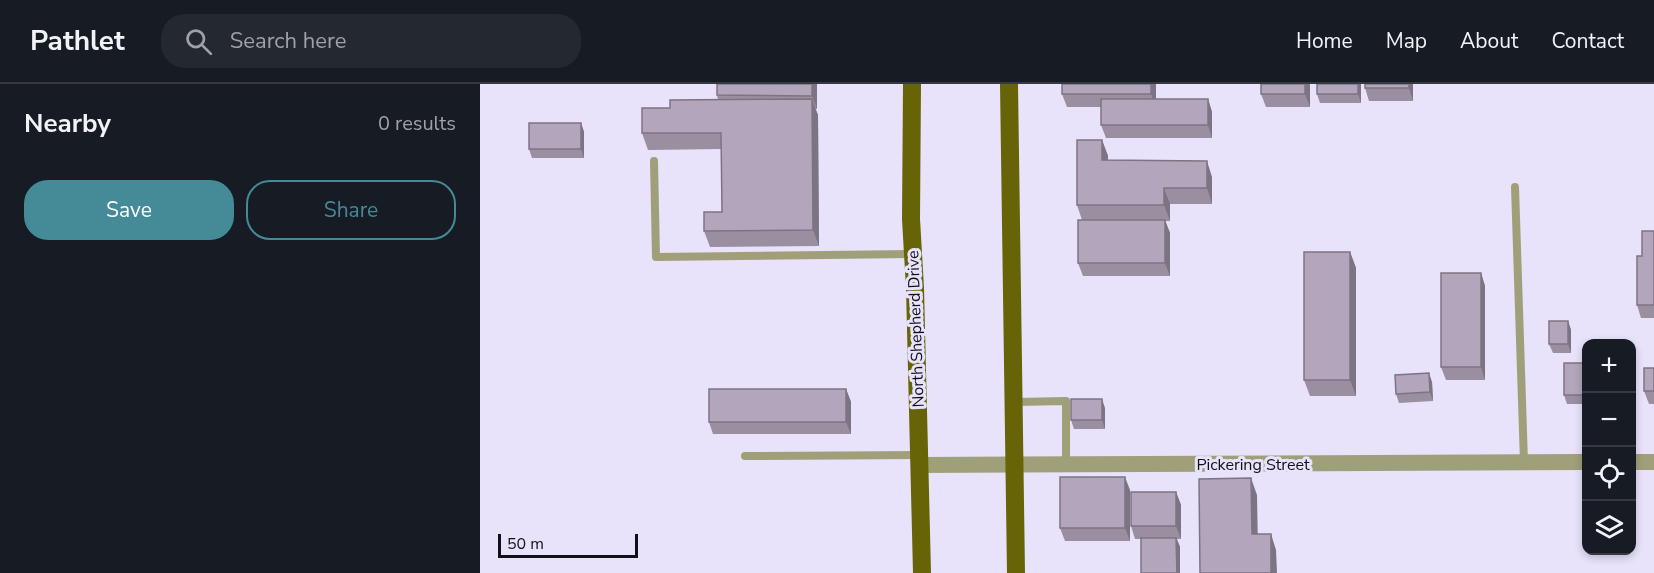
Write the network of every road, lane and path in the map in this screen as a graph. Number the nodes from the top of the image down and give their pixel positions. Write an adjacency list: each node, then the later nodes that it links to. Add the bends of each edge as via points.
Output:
1 (912, 84): 5 (main road, North Shepherd Drive)
2 (1009, 84): 6 (main road)
3 (654, 161): 5 (lane, via 656,257)
4 (1515, 187): 9 (lane)
5 (912, 254): 8 (main road, North Shepherd Drive)
6 (1013, 402): 13 (main road); 14 (lane, via 1066,401)
7 (745, 456): 8 (lane)
8 (920, 460): 13 (street, Pickering Street); 15 (main road, North Shepherd Drive)
9 (1524, 462): 10 (street, Pickering Street); 14 (street, Pickering Street)
10 (1582, 462)
11 (1636, 462): 12 (street)
12 (1654, 462)
13 (1014, 465): 14 (street, Pickering Street); 16 (main road)
14 (1066, 465)
15 (922, 573)
16 (1016, 573)

